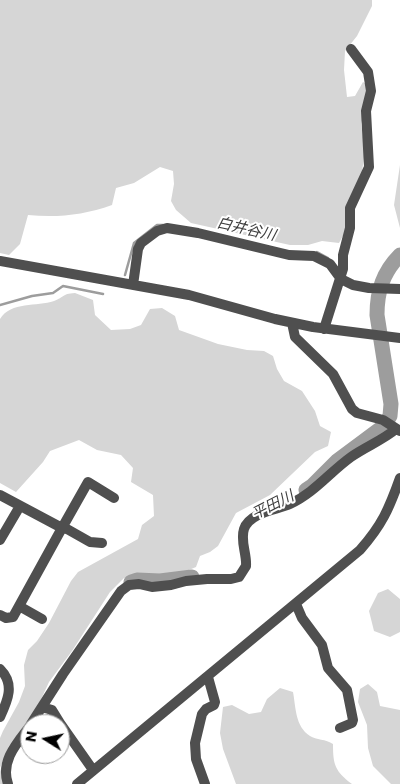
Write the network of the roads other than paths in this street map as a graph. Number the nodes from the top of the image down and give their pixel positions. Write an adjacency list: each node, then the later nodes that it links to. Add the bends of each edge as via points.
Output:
1 (351, 49): 3 (street, via 368,72 371,91 366,111 369,167 350,208 350,228 342,255)
2 (0, 261): 4 (street)
3 (341, 278): 4 (street, via 330,264 314,256 289,255 167,228 140,243); 5 (street, via 352,285); 7 (street)
4 (132, 284): 6 (street, via 189,295)
5 (400, 289)
6 (292, 323): 7 (street); 9 (street, via 295,338 333,374 352,409)
7 (324, 329): 8 (street)
8 (400, 338)
9 (392, 426): 23 (street, via 390,435 352,456 313,490 248,522 243,538 246,566 239,577 152,587 129,585 120,591)
10 (400, 478): 17 (street, via 376,532 342,566)
11 (0, 495): 13 (street)
12 (114, 498): 14 (street, via 88,482)
13 (20, 506): 14 (street); 15 (street)
14 (62, 528): 16 (street, via 90,542); 18 (street)
15 (0, 540)
16 (102, 543)
17 (296, 604): 22 (street); 26 (street, via 322,645 328,668 347,690 353,720)
18 (19, 606): 19 (street, via 13,618); 20 (street)
19 (0, 615)
20 (42, 619)
21 (0, 669): 25 (street, via 10,690)
22 (208, 677): 28 (street); 31 (street, via 215,702 202,714 195,751)
23 (42, 706): 24 (street); 28 (street, via 52,710)
24 (37, 714)
25 (0, 717)
26 (340, 728)
27 (20, 740): 29 (street, via 8,756)
28 (93, 770): 30 (street)
29 (8, 784)
30 (77, 784)
31 (205, 784)

